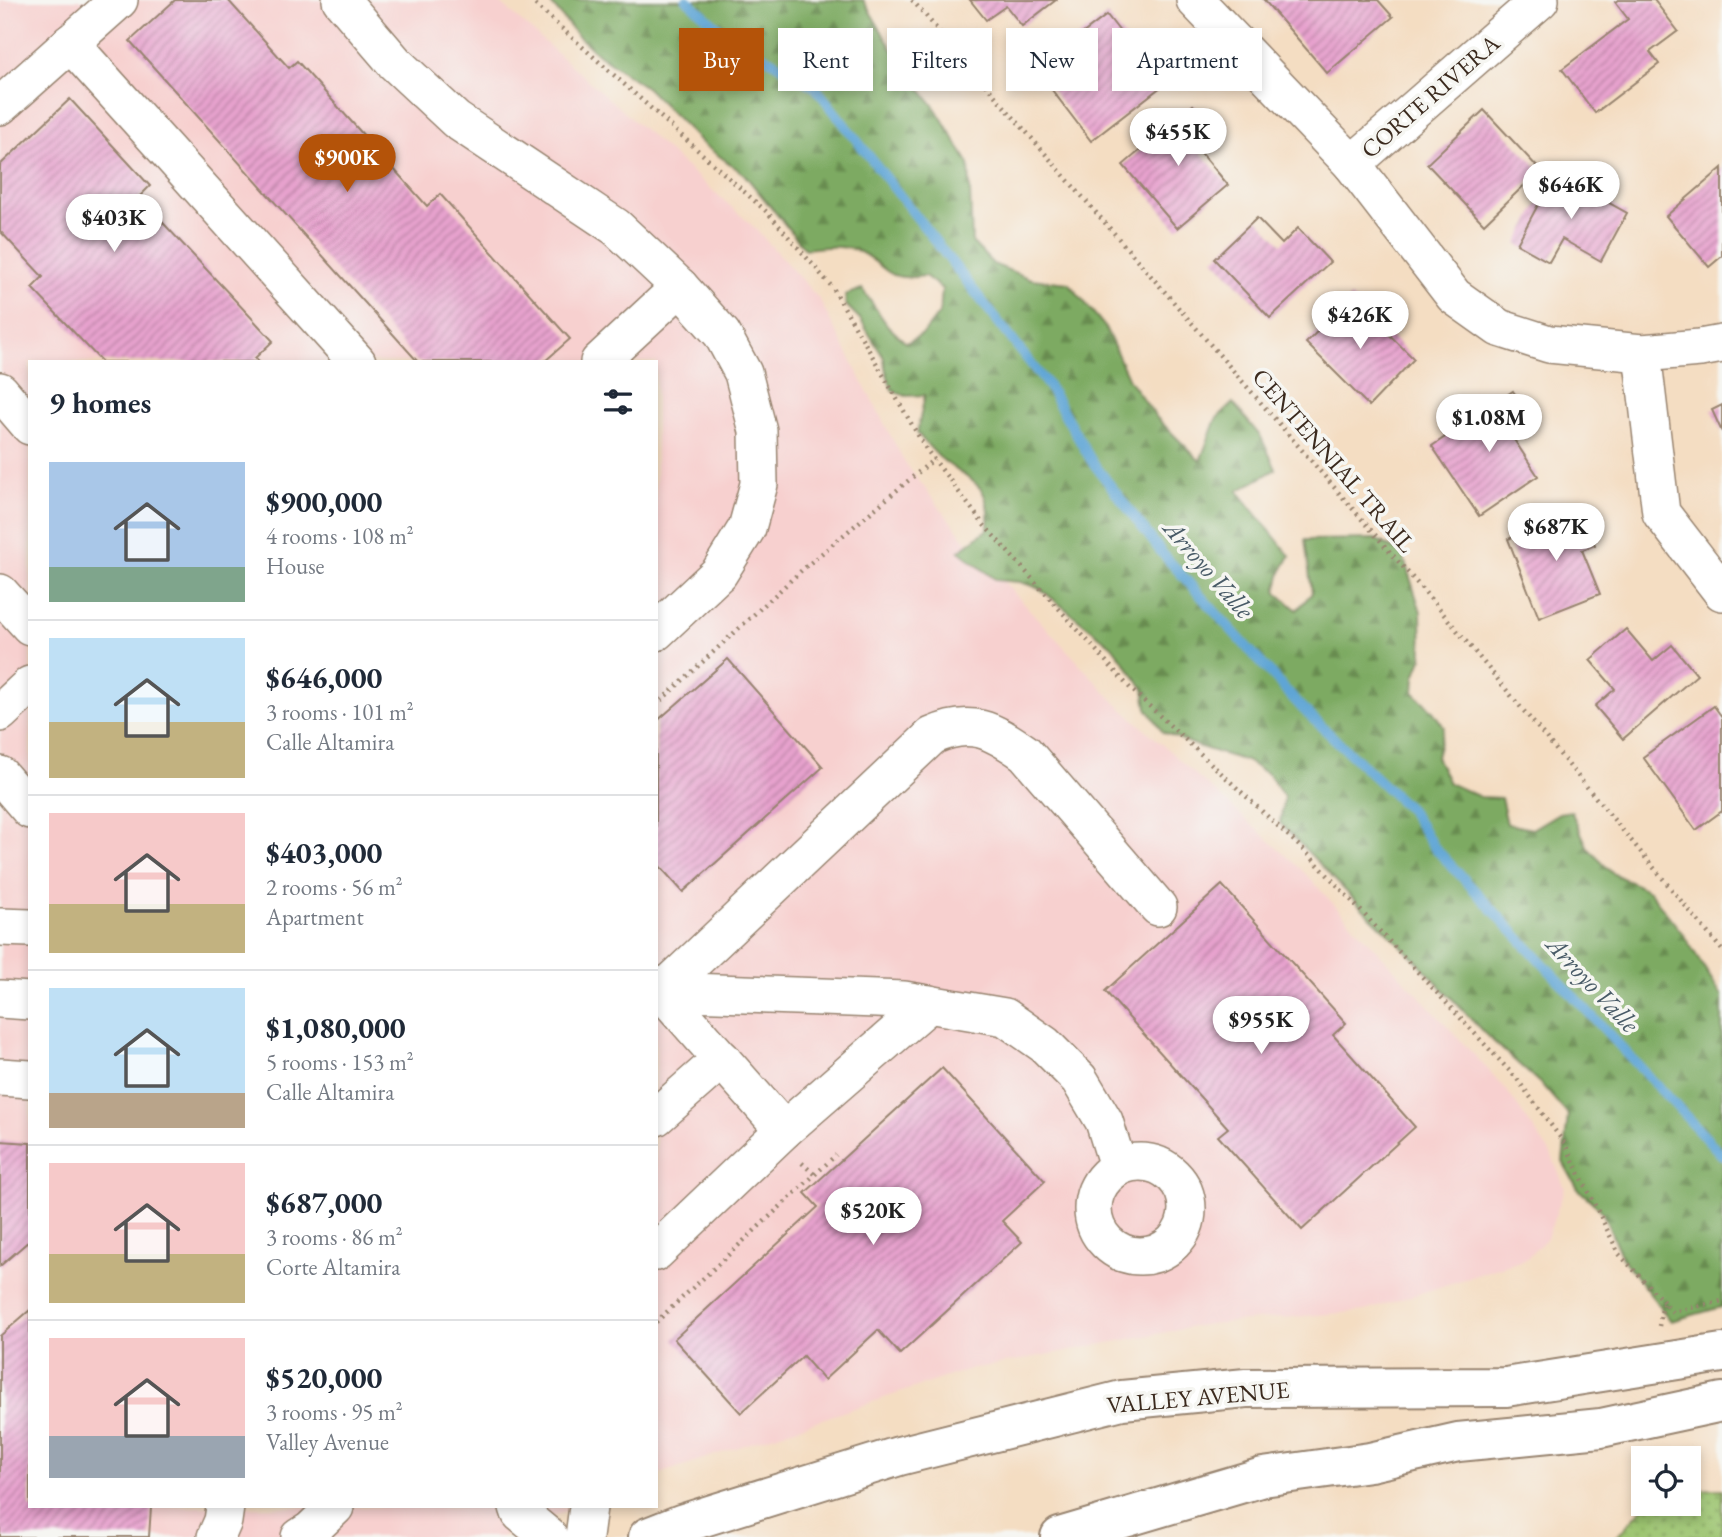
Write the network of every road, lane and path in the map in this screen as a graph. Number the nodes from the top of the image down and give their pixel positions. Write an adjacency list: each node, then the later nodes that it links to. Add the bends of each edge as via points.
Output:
1 (119, 0): 7 (street)
2 (341, 0): 10 (street, via 395,63 456,120 616,227)
3 (530, 0): 17 (path, via 768,213 833,288)
4 (912, 0): 30 (path, CENTENNIAL TRAIL, via 1436,605)
5 (1195, 0): 9 (street)
6 (1540, 0): 9 (street, CORTE RIVERA)
7 (70, 43): 8 (street); 13 (street)
8 (0, 106)
9 (1352, 164): 12 (street, via 1454,296 1499,328 1549,344)
10 (680, 287): 14 (street); 21 (street, via 722,334 743,373 758,432 760,484 747,528 719,573)
11 (1722, 344): 12 (street)
12 (1642, 353): 18 (street, via 1661,513)
13 (354, 360)
14 (601, 360)
15 (0, 391): 16 (street)
16 (28, 424)
17 (934, 459): 23 (path, via 802,570); 43 (path, via 984,525 1130,688 1310,856 1517,1079 1565,1144 1619,1254 1664,1303 1673,1312)
18 (1722, 592)
19 (0, 593): 20 (street)
20 (28, 624)
21 (658, 630)
22 (28, 687): 24 (street)
23 (658, 703)
24 (0, 713)
25 (0, 775): 26 (street)
26 (28, 808)
27 (1158, 907): 31 (street, via 1025,753 977,727 951,727 932,736)
28 (0, 927): 29 (street)
29 (28, 928)
30 (1722, 950)
31 (658, 991): 34 (street); 35 (street)
32 (0, 999): 33 (street)
33 (28, 1001)
34 (929, 1004): 39 (street); 41 (street, via 1005,1017 1045,1045 1079,1079 1104,1121)
35 (722, 1059): 38 (street); 39 (street)
36 (0, 1077): 37 (street)
37 (28, 1079)
38 (658, 1115)
39 (784, 1130): 42 (street)
40 (836, 1155): 44 (path)
41 (1118, 1166)
42 (658, 1250)
43 (1722, 1301)
44 (658, 1320)
45 (1722, 1353): 55 (main road, VALLEY AVENUE, via 1506,1387 1246,1388 1122,1400 899,1456)
46 (1722, 1402): 56 (main road, via 1601,1428 1458,1442 1370,1462 1263,1477)
47 (225, 1508): 51 (street)
48 (334, 1508): 52 (street)
49 (518, 1508): 53 (street)
50 (588, 1508): 54 (street)
51 (216, 1537)
52 (300, 1537)
53 (549, 1537)
54 (584, 1537)
55 (648, 1537)
56 (1060, 1537)

